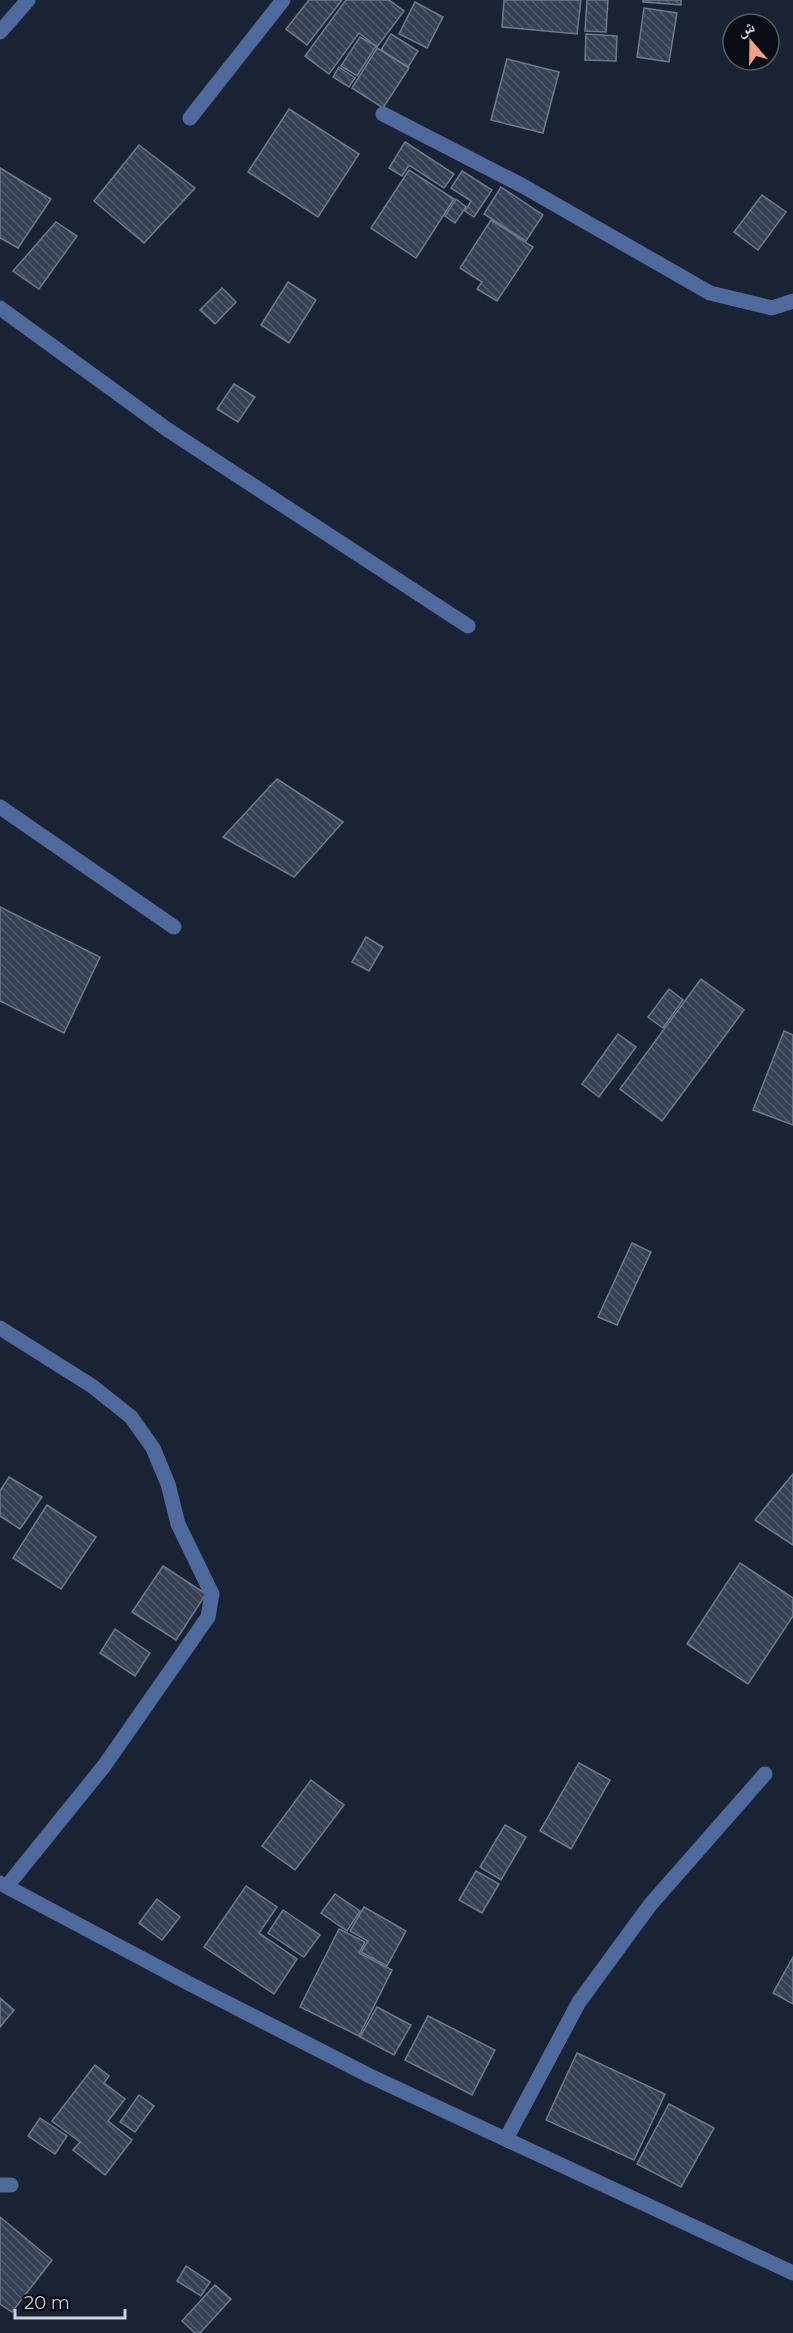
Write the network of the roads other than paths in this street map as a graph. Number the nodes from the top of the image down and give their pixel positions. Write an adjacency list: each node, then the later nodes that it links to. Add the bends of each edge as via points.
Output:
1 (27, 0): 3 (street)
2 (284, 0): 5 (street)
3 (0, 32)
4 (383, 114): 6 (street, via 523,186 710,293 772,308)
5 (190, 118)
6 (793, 301)
7 (0, 308): 8 (street, via 168,430)
8 (468, 627)
9 (0, 807): 10 (street)
10 (174, 927)
11 (0, 1328): 13 (street, via 92,1386 131,1417 153,1448 178,1524 212,1594 208,1617 105,1766)
12 (765, 1774): 14 (street, via 650,1905 579,2002)
13 (4, 1885): 14 (street, via 369,2076)
14 (506, 2139): 15 (street)
15 (793, 2273)

